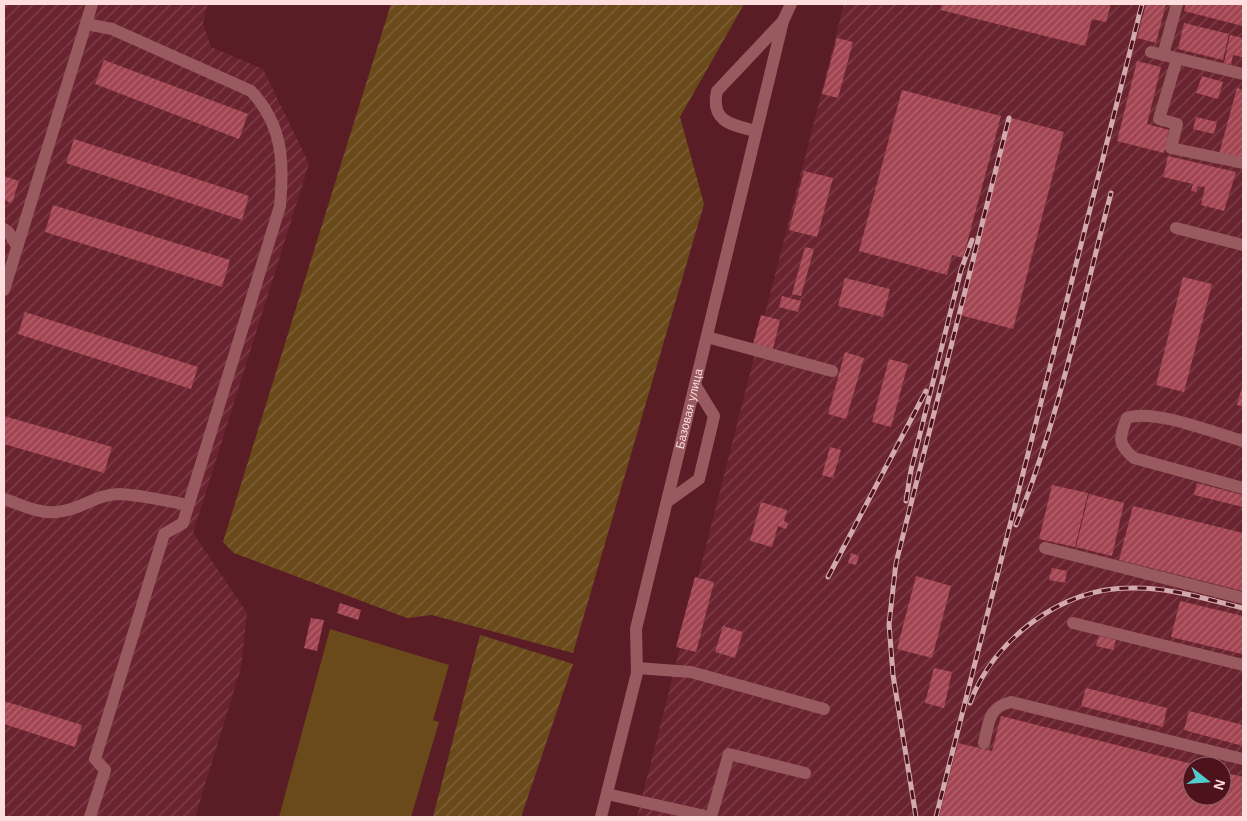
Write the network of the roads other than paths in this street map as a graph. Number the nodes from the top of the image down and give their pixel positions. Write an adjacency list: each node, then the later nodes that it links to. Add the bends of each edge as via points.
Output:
1 (92, 4): 5 (street)
2 (791, 4): 4 (street, Базовая улица)
3 (1177, 4): 7 (street)
4 (783, 22): 10 (street, Базовая улица); 10 (street, via 717,91 714,101 718,114 732,125)
5 (86, 24): 15 (street); 24 (street, via 112,29 251,92 266,107 278,140 283,173 280,206)
6 (1151, 52): 7 (street)
7 (1163, 56): 8 (street)
8 (1177, 58): 9 (street); 11 (street, via 1159,120 1177,124 1171,148)
9 (1243, 74)
10 (756, 131): 17 (street, Базовая улица)
11 (1243, 163)
12 (1176, 228): 14 (street)
13 (4, 229): 15 (street)
14 (1243, 245)
15 (18, 246): 16 (street)
16 (4, 290)
17 (707, 337): 18 (street); 19 (street, Базовая улица)
18 (832, 371)
19 (695, 385): 23 (street, Базовая улица); 23 (street, via 714,416 699,479)
20 (1243, 441): 21 (street, via 1156,416 1136,414 1126,418 1120,439 1124,450 1134,458)
21 (1243, 488)
22 (4, 499): 24 (street, via 56,512 98,496 119,494)
23 (667, 502): 29 (street, Базовая улица, via 636,629)
24 (188, 505): 35 (street, via 183,523 164,534 161,543 94,759 105,770)
25 (1044, 548): 26 (street)
26 (1243, 598)
27 (1074, 623): 28 (street)
28 (1243, 665)
29 (637, 668): 30 (street, via 691,672); 34 (street, Базовая улица)
30 (824, 709)
31 (984, 743): 32 (street, via 992,713 999,705 1010,702)
32 (1243, 760)
33 (805, 773): 37 (street, via 729,754)
34 (607, 794): 36 (street, Базовая улица); 37 (street)
35 (90, 817)
36 (601, 817)
37 (711, 817)

